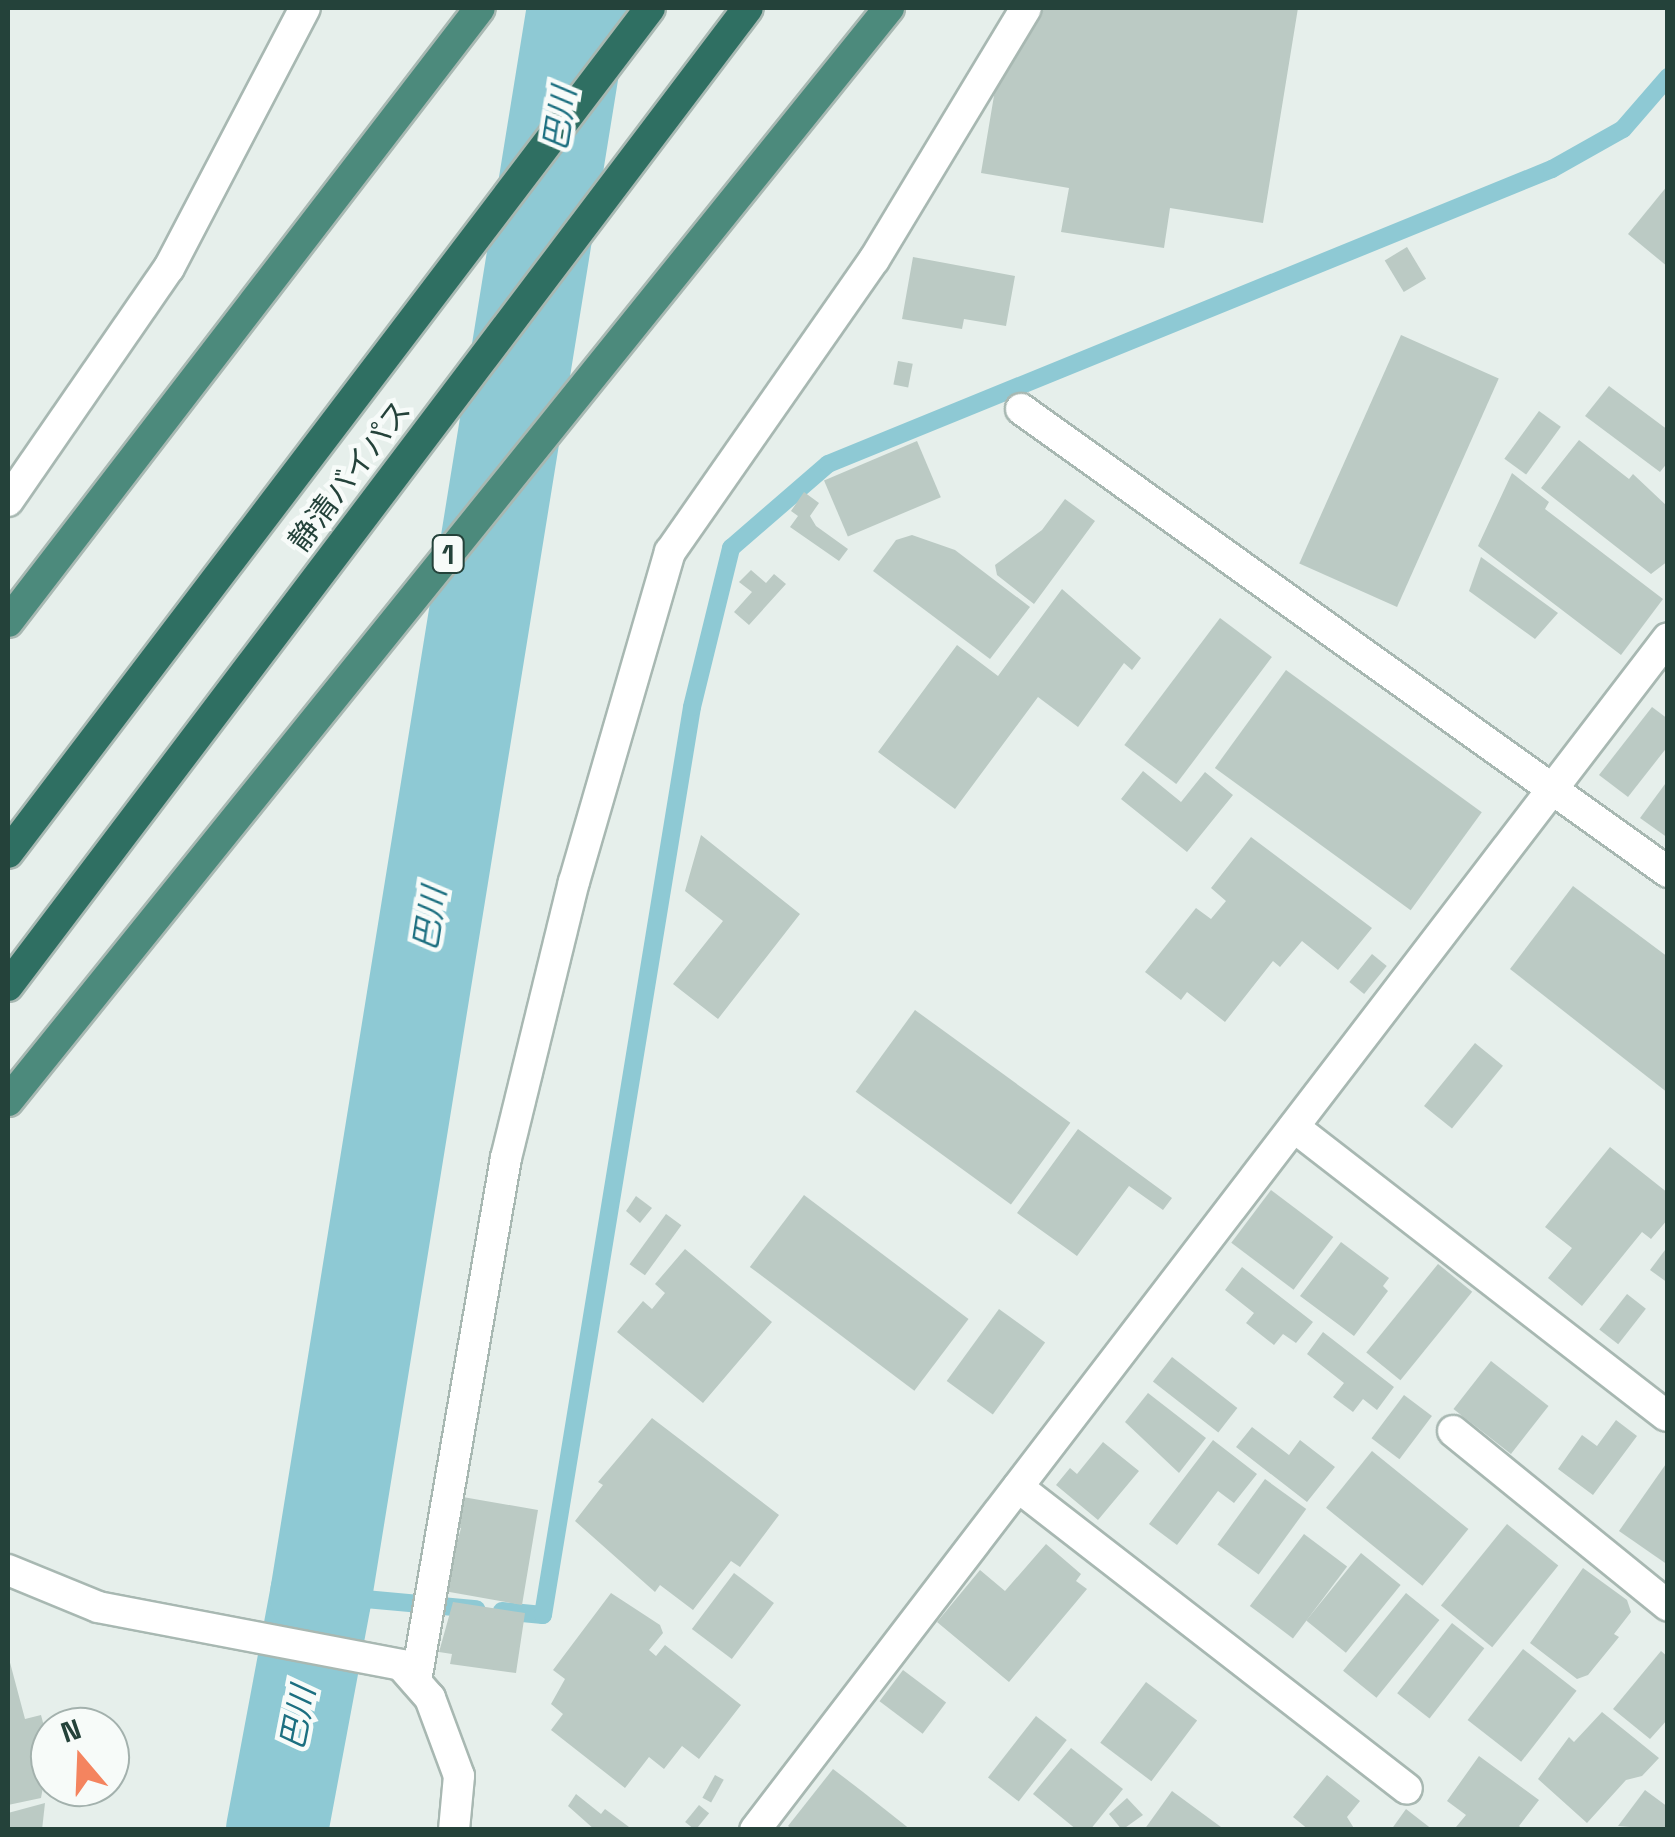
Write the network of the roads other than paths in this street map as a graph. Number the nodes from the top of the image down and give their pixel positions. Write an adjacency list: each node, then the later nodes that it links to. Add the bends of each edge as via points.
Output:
1 (305, 8): 8 (street, via 168,268)
2 (480, 8): 9 (highway)
3 (650, 8): 12 (highway, 静清バイパス)
4 (748, 8): 14 (highway, 静清バイパス)
5 (889, 8): 15 (highway, 1)
6 (1026, 8): 22 (street, via 874,260 670,552 584,844 506,1158)
7 (1021, 409): 11 (street)
8 (8, 502)
9 (8, 622)
10 (1668, 638): 11 (street)
11 (1555, 786): 13 (street); 16 (street)
12 (8, 853)
13 (1668, 872)
14 (8, 986)
15 (8, 1102)
16 (1294, 1127): 17 (street); 19 (street)
17 (1666, 1416)
18 (1452, 1431): 21 (street)
19 (1018, 1487): 23 (street); 25 (street)
20 (8, 1570): 22 (street, via 120,1612)
21 (1668, 1606)
22 (409, 1673): 24 (street, via 430,1698 459,1776)
23 (1407, 1789)
24 (454, 1830)
25 (755, 1830)

